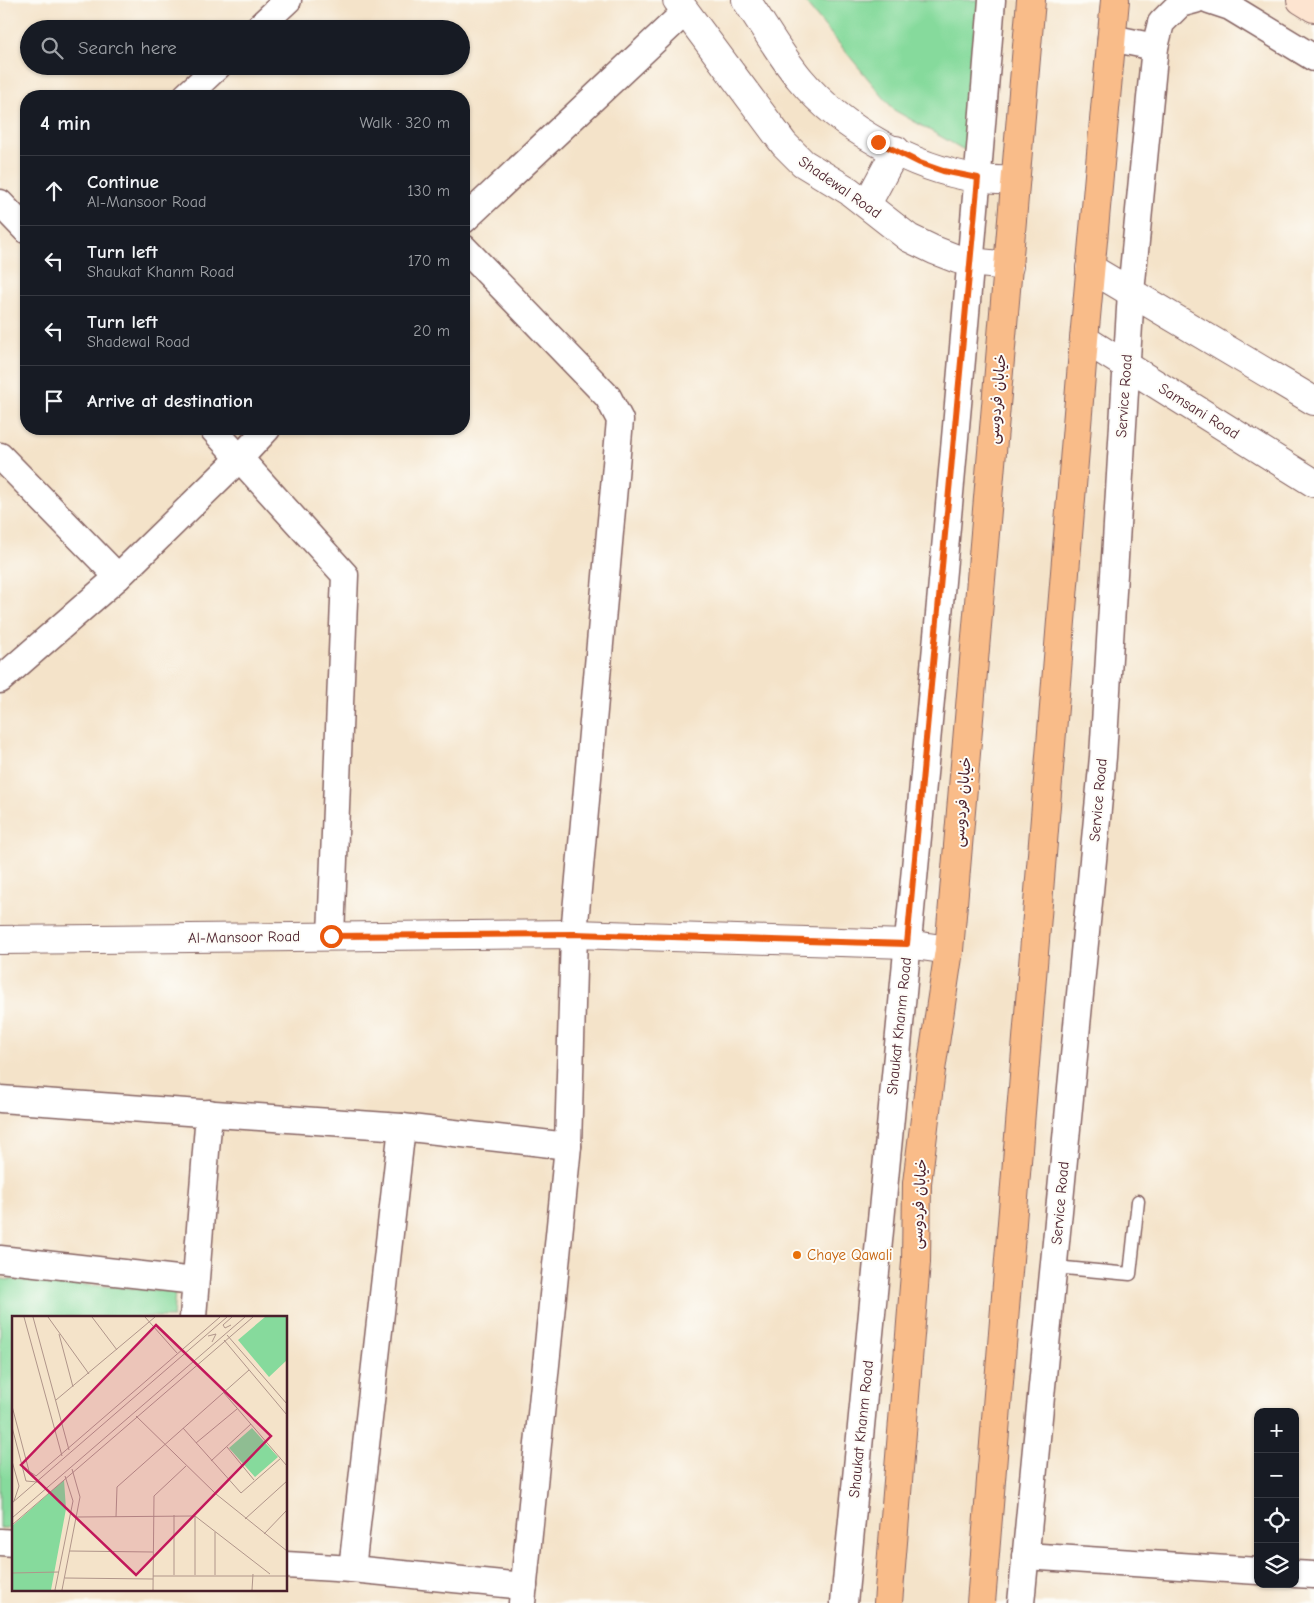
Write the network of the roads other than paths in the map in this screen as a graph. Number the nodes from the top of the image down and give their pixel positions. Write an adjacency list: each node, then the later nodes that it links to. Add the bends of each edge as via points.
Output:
1 (288, 0): 11 (street)
2 (746, 0): 17 (street, via 800,78 823,103 859,130)
3 (992, 0): 18 (street, Shaukat Khanm Road)
4 (1031, 0): 19 (main road, خیابان فردوسی)
5 (1115, 0): 12 (main road)
6 (1209, 0): 14 (street, via 1230,7)
7 (1301, 0): 10 (main road)
8 (1187, 2): 13 (street, Service Road, via 1161,22)
9 (681, 6): 21 (street, Shadewal Road, via 784,144 803,163); 22 (street)
10 (1314, 8)
11 (267, 20)
12 (1111, 38): 13 (street); 27 (main road)
13 (1154, 47): 28 (street, Service Road)
14 (1314, 58)
15 (208, 75): 16 (street)
16 (192, 90)
17 (896, 150): 18 (street, via 943,171); 21 (street)
18 (978, 178): 19 (street); 25 (street, Shaukat Khanm Road)
19 (1015, 181): 26 (main road, خیابان فردوسی)
20 (0, 203): 23 (street)
21 (867, 204): 25 (street, Shadewal Road, via 910,238)
22 (470, 214)
23 (20, 224)
24 (470, 254): 39 (street, via 608,397 620,420)
25 (970, 262): 26 (street, Shadewal Road); 42 (street, Shaukat Khanm Road)
26 (1009, 266): 43 (main road, خیابان فردوسی)
27 (1090, 268): 28 (street); 29 (main road)
28 (1131, 292): 30 (street, Service Road); 31 (street)
29 (1084, 339): 30 (street, Samsani Road); 62 (main road)
30 (1126, 366): 36 (street, Samsani Road); 50 (street, Service Road, via 1102,757)
31 (1314, 401)
32 (219, 435): 35 (street)
33 (261, 435): 35 (street)
34 (0, 456): 37 (street)
35 (240, 458): 37 (street); 40 (street, via 345,575)
36 (1314, 483)
37 (118, 577): 38 (street)
38 (0, 680)
39 (574, 934): 40 (street, Al-Mansoor Road); 42 (street, Al-Mansoor Road); 47 (street)
40 (331, 936): 41 (street, Al-Mansoor Road)
41 (0, 940)
42 (907, 944): 43 (street, Al-Mansoor Road); 60 (street, Shaukat Khanm Road)
43 (949, 950): 61 (main road, خیابان فردوسی, via 917,1183 916,1262)
44 (0, 1099): 45 (street)
45 (209, 1113): 46 (street); 51 (street)
46 (402, 1127): 47 (street); 55 (street)
47 (568, 1146): 59 (street)
48 (1138, 1201): 50 (lane, via 1130,1274)
49 (0, 1259): 51 (street)
50 (1054, 1267): 53 (street, Service Road)
51 (195, 1281): 52 (street)
52 (193, 1316)
53 (1025, 1556): 56 (street); 63 (street, Service Road)
54 (288, 1565): 55 (street)
55 (352, 1569): 59 (street)
56 (1254, 1571)
57 (1299, 1574): 58 (street)
58 (1314, 1575)
59 (523, 1595)
60 (844, 1603)
61 (888, 1603)
62 (982, 1603)
63 (1021, 1603)

